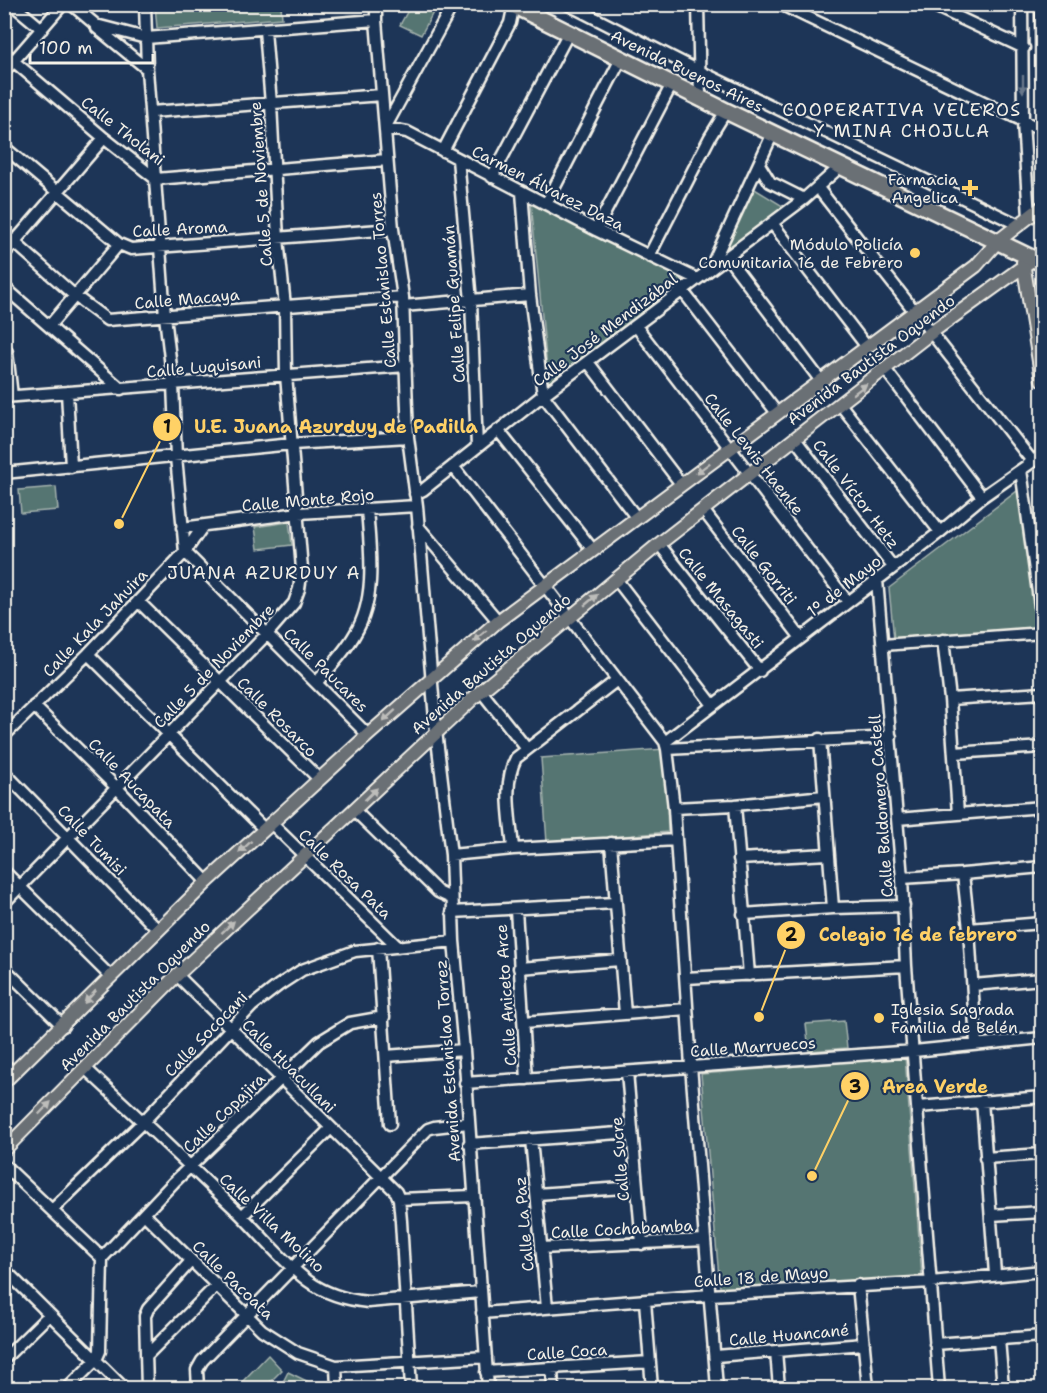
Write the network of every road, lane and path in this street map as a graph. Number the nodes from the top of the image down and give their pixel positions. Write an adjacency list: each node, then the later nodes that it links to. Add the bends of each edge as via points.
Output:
1 (12, 4): 16 (street)
2 (63, 4): 16 (street)
3 (71, 4): 15 (street)
4 (145, 4): 20 (street)
5 (376, 4): 14 (street, Calle Estanislao Torres)
6 (453, 4): 37 (street)
7 (567, 4): 27 (street)
8 (698, 4): 27 (street)
9 (780, 4): 36 (street)
10 (930, 4): 21 (street)
11 (1022, 4): 21 (street)
12 (1041, 4): 19 (street)
13 (513, 5): 18 (highway, Avenida Buenos Aires); 42 (street, via 510,23)
14 (376, 20): 17 (street); 31 (street, Calle Estanislao Torres)
15 (96, 25): 20 (street); 26 (street)
16 (42, 29): 25 (street)
17 (265, 30): 20 (street); 33 (street, Calle 5 de Noviembre)
18 (568, 34): 24 (highway, Avenida Buenos Aires); 48 (street)
19 (1042, 34): 23 (street)
20 (146, 38): 26 (street)
21 (1024, 48): 36 (street, one-way to 36)
22 (4, 53): 25 (street, Calle Tholani)
23 (1042, 56): 29 (street)
24 (621, 59): 30 (highway, Avenida Buenos Aires); 54 (street)
25 (14, 62): 28 (street); 40 (street, Calle Tholani)
26 (147, 69): 35 (street)
27 (699, 71): 32 (street); 56 (street)
28 (4, 72)
29 (1042, 79)
30 (672, 84): 32 (highway, Avenida Buenos Aires); 59 (street)
31 (382, 95): 33 (street); 37 (street, Calle Estanislao Torres)
32 (700, 98): 34 (highway, Avenida Buenos Aires)
33 (271, 104): 35 (street); 47 (street, Calle 5 de Noviembre)
34 (726, 111): 39 (highway, Avenida Buenos Aires); 67 (street)
35 (151, 112): 49 (street)
36 (1023, 122): 38 (street); 56 (street)
37 (385, 128): 42 (street, Carmen Álvarez Daza, via 408,132); 44 (street, Calle Estanislao Torres)
38 (1042, 130)
39 (773, 134): 45 (street); 46 (highway, Avenida Buenos Aires)
40 (104, 138): 49 (street, Calle Tholani); 51 (street)
41 (4, 147): 51 (street, Calle Aroma)
42 (442, 151): 43 (street, Carmen Álvarez Daza)
43 (458, 159): 48 (street, Carmen Álvarez Daza); 76 (street, Calle Felipe Guamán)
44 (387, 160): 47 (street, Calle Tholani); 58 (street, Calle Estanislao Torres)
45 (760, 166): 53 (street, via 770,182); 70 (street)
46 (841, 166): 50 (street, Calle José Mendizábal); 62 (highway, Avenida Buenos Aires)
47 (274, 170): 49 (street, Calle Tholani); 61 (street, Calle 5 de Noviembre)
48 (492, 177): 52 (street, Carmen Álvarez Daza)
49 (156, 179): 65 (street)
50 (818, 188): 53 (street, Calle José Mendizábal); 79 (street)
51 (58, 190): 63 (street); 64 (street, Calle Aroma)
52 (522, 192): 54 (street, Carmen Álvarez Daza); 74 (street)
53 (804, 199): 57 (street, Calle José Mendizábal)
54 (546, 204): 59 (street, Carmen Álvarez Daza)
55 (1042, 207): 56 (main road, Avenida Bautista Oquendo)
56 (1024, 221): 62 (main road, Avenida Bautista Oquendo)
57 (772, 223): 68 (street, Calle José Mendizábal); 85 (street)
58 (393, 229): 61 (street, Calle Aroma); 77 (street, Calle Estanislao Torres)
59 (596, 230): 67 (street, Carmen Álvarez Daza)
60 (4, 233): 63 (street, Calle Macaya)
61 (278, 239): 65 (street, Calle Aroma); 78 (street, Calle 5 de Noviembre)
62 (998, 241): 69 (highway, Avenida Buenos Aires); 79 (main road, Avenida Bautista Oquendo, via 976,266)
63 (15, 242): 66 (street); 75 (street, Calle Macaya)
64 (120, 244): 65 (street, Calle Aroma, via 131,249); 75 (street)
65 (160, 247): 80 (street)
66 (4, 254)
67 (649, 256): 71 (street, Carmen Álvarez Daza)
68 (728, 258): 70 (street, Calle José Mendizábal); 91 (street)
69 (1038, 261): 83 (main road, Avenida Bautista Oquendo); 90 (main road)
70 (710, 270): 71 (street, Calle José Mendizábal)
71 (697, 279): 73 (street, Calle José Mendizábal)
72 (4, 287): 81 (street)
73 (682, 290): 82 (street, Calle José Mendizábal); 98 (street)
74 (530, 295): 76 (street, Calle Macaya); 95 (street)
75 (75, 296): 80 (street, Calle Macaya, via 107,320); 81 (street)
76 (471, 301): 77 (street, Calle Macaya); 103 (street, Calle Felipe Guamán)
77 (403, 302): 78 (street, Calle Macaya); 87 (street, Calle Estanislao Torres)
78 (285, 306): 80 (street, Calle Macaya); 89 (street, Calle 5 de Noviembre)
79 (915, 311): 83 (street); 85 (main road, Avenida Bautista Oquendo)
80 (165, 316): 92 (street)
81 (50, 325): 93 (street)
82 (636, 326): 86 (street, Calle José Mendizábal); 104 (street, Calle Lewis Haenke)
83 (932, 332): 88 (main road, Avenida Bautista Oquendo); 107 (street)
84 (4, 347): 96 (street)
85 (867, 347): 91 (main road, Avenida Bautista Oquendo)
86 (588, 362): 95 (street, Calle José Mendizábal); 113 (street)
87 (406, 366): 89 (street, Calle Luquisani); 100 (street, Calle Estanislao Torres)
88 (885, 369): 97 (main road, Avenida Bautista Oquendo, one-way to 88); 115 (street)
89 (286, 375): 92 (street, Calle Luquisani); 102 (street, Calle 5 de Noviembre)
90 (1042, 380)
91 (821, 381): 98 (main road, Avenida Bautista Oquendo)
92 (174, 384): 93 (street, Calle Luquisani); 106 (street)
93 (121, 389): 94 (street, Calle Luquisani)
94 (67, 392): 96 (street, Calle Luquisani); 109 (street)
95 (543, 395): 99 (street, Calle José Mendizábal); 120 (street)
96 (8, 397)
97 (840, 404): 101 (main road, Avenida Bautista Oquendo); 124 (street)
98 (777, 413): 104 (main road, Avenida Bautista Oquendo)
99 (498, 430): 103 (street, Calle José Mendizábal); 126 (street)
100 (408, 437): 102 (street); 114 (street, Calle Estanislao Torres)
101 (795, 439): 112 (main road, Avenida Bautista Oquendo); 128 (street, Calle Víctor Hetz)
102 (292, 444): 106 (street); 119 (street, Calle 5 de Noviembre)
103 (477, 447): 108 (street, Calle José Mendizábal)
104 (730, 448): 112 (street, Calle Lewis Haenke); 113 (main road, Avenida Bautista Oquendo, one-way to 113)
105 (1042, 455): 107 (street, 1º de Mayo)
106 (176, 457): 109 (street); 123 (street)
107 (1032, 461): 110 (street, 1º de Mayo)
108 (453, 466): 114 (street, Calle José Mendizábal); 131 (street)
109 (71, 467): 111 (street)
110 (1021, 470): 115 (street, 1º de Mayo); 136 (street)
111 (4, 473)
112 (750, 474): 118 (main road, Avenida Bautista Oquendo); 133 (street, Calle Lewis Haenke)
113 (681, 484): 120 (main road, Avenida Bautista Oquendo)
114 (415, 494): 116 (street, Calle Estanislao Torres)
115 (982, 497): 124 (street, 1º de Mayo)
116 (417, 506): 117 (street, Calle Monte Rojo); 122 (street, Calle Estanislao Torres)
117 (367, 509): 119 (street, Calle Monte Rojo); 147 (street, via 370,561 365,612 350,642)
118 (703, 510): 125 (main road, Avenida Bautista Oquendo); 139 (street, Calle Gorriti)
119 (299, 513): 121 (street, Calle Monte Rojo); 137 (street, Calle 5 de Noviembre, via 299,589 294,603)
120 (636, 517): 126 (main road, Avenida Bautista Oquendo)
121 (202, 526): 123 (street, Calle Monte Rojo); 127 (street, Calle Kala Jahuira)
122 (418, 526): 135 (street); 144 (street, Calle Estanislao Torres)
123 (182, 528): 127 (street)
124 (940, 532): 128 (street, 1º de Mayo)
125 (658, 544): 129 (main road, Avenida Bautista Oquendo); 143 (street, Calle Masagasti)
126 (593, 550): 131 (main road, Avenida Bautista Oquendo)
127 (184, 552): 132 (street, Calle Kala Jahuira); 137 (street, Calle Paucares)
128 (893, 567): 130 (street, 1º de Mayo)
129 (616, 579): 134 (main road, Avenida Bautista Oquendo, one-way to 129); 151 (street)
130 (877, 580): 133 (street, 1º de Mayo); 141 (street, Calle Baldomero Castell)
131 (544, 587): 134 (street); 135 (main road, Avenida Bautista Oquendo)
132 (138, 601): 142 (street, Calle Kala Jahuira); 146 (street, Calle Rosarco)
133 (848, 602): 139 (street, 1º de Mayo)
134 (569, 618): 145 (street); 148 (main road, Avenida Bautista Oquendo)
135 (498, 621): 144 (main road, Avenida Bautista Oquendo, one-way to 144)
136 (1042, 621)
137 (268, 633): 146 (street, Calle 5 de Noviembre); 147 (street, Calle Paucares)
138 (1042, 633): 140 (street)
139 (801, 638): 143 (street, 1º de Mayo)
140 (943, 640): 141 (street); 150 (street)
141 (883, 645): 157 (street, Calle Baldomero Castell)
142 (88, 654): 152 (street, Calle Kala Jahuira); 154 (street, Calle Rosa Pata)
143 (760, 670): 151 (street, 1º de Mayo)
144 (433, 677): 153 (street, Calle Estanislao Torres); 155 (main road, Avenida Bautista Oquendo, one-way to 155)
145 (617, 680): 159 (street); 161 (street)
146 (219, 681): 154 (street, Calle 5 de Noviembre); 164 (street, Calle Rosarco)
147 (316, 682): 155 (street, Calle Paucares)
148 (482, 691): 153 (main road, Avenida Bautista Oquendo); 161 (street)
149 (1042, 693): 150 (street)
150 (950, 699): 162 (street)
151 (713, 705): 159 (street, 1º de Mayo)
152 (34, 706): 156 (street, Calle Kala Jahuira); 165 (street, Calle Aucapata)
153 (436, 731): 170 (main road, Avenida Bautista Oquendo, one-way to 153); 180 (street, Avenida Estanislao Torrez)
154 (170, 734): 165 (street, Calle 5 de Noviembre); 173 (street, Calle Rosa Pata)
155 (368, 735): 164 (main road, Avenida Bautista Oquendo)
156 (4, 736)
157 (891, 737): 158 (street); 172 (street, Calle Baldomero Castell)
158 (820, 739): 159 (street); 166 (street)
159 (666, 746): 169 (street)
160 (1042, 747): 162 (street)
161 (527, 748): 177 (street, via 516,758 509,774)
162 (955, 753): 171 (street)
163 (4, 772): 174 (street, Calle Tumisi)
164 (319, 779): 173 (main road, Avenida Bautista Oquendo)
165 (117, 788): 174 (street, Calle 5 de Noviembre); 186 (street, Calle Aucapata)
166 (824, 796): 167 (street); 178 (street)
167 (735, 805): 169 (street); 181 (street)
168 (1042, 807): 171 (street)
169 (674, 808): 175 (street)
170 (354, 810): 179 (main road, Avenida Bautista Oquendo); 188 (street, via 438,892)
171 (958, 814): 172 (street)
172 (897, 819): 185 (street, Calle Baldomero Castell)
173 (268, 826): 179 (street, Calle Rosa Pata); 186 (main road, Avenida Bautista Oquendo, one-way to 186)
174 (69, 838): 187 (street, Calle 5 de Noviembre); 198 (street, Calle Tumisi)
175 (676, 840): 176 (street); 209 (street)
176 (611, 843): 177 (street); 190 (street)
177 (513, 849): 180 (street)
178 (828, 854): 181 (street); 192 (street)
179 (305, 855): 200 (street, Calle Rosa Pata); 206 (main road, Avenida Bautista Oquendo, one-way to 179)
180 (451, 855): 188 (street, Avenida Estanislao Torrez)
181 (739, 859): 195 (street)
182 (1042, 867): 184 (street)
183 (4, 871): 187 (street)
184 (963, 874): 185 (street); 197 (street)
185 (902, 878): 191 (street, Calle Baldomero Castell)
186 (207, 882): 198 (main road, Avenida Bautista Oquendo)
187 (20, 886): 189 (street, Calle 5 de Noviembre); 208 (street)
188 (451, 898): 194 (street, Avenida Estanislao Torrez)
189 (4, 903)
190 (615, 903): 193 (street); 202 (street)
191 (904, 906): 192 (street); 203 (street, Calle Baldomero Castell)
192 (833, 908): 195 (street)
193 (516, 910): 194 (street); 205 (street, Calle Aniceto Arce)
194 (452, 912): 199 (street, Avenida Estanislao Torrez)
195 (743, 914): 207 (street)
196 (1042, 923): 197 (street)
197 (969, 929): 211 (street)
198 (158, 930): 208 (main road, Avenida Bautista Oquendo)
199 (454, 941): 200 (street, Calle Sococani); 220 (street, Avenida Estanislao Torrez)
200 (398, 947): 201 (street, Calle Sococani)
201 (378, 948): 214 (street); 217 (street, Calle Sococani, via 354,951 302,970 252,1005)
202 (620, 960): 205 (street); 213 (street)
203 (906, 966): 207 (street); 221 (street, Calle Baldomero Castell)
204 (4, 968): 216 (street)
205 (519, 968): 215 (street, Calle Aniceto Arce)
206 (177, 975): 217 (street, Calle Huacullani); 224 (main road, Avenida Bautista Oquendo)
207 (749, 975): 209 (street)
208 (110, 976): 216 (main road, Avenida Bautista Oquendo, one-way to 216)
209 (686, 978): 212 (street)
210 (1042, 979): 211 (street)
211 (973, 984): 219 (street)
212 (687, 1009): 213 (street); 223 (street)
213 (625, 1014): 215 (street)
214 (384, 1017): 222 (street); 227 (street, Calle Copajira, via 350,1023 319,1042)
215 (524, 1022): 228 (street, Calle Aniceto Arce)
216 (63, 1026): 226 (main road, Avenida Bautista Oquendo)
217 (230, 1029): 227 (street, Calle Huacullani); 233 (street, Calle Sococani)
218 (1042, 1038): 219 (street, Calle Marruecos)
219 (976, 1044): 221 (street, Calle Marruecos)
220 (464, 1050): 222 (street); 229 (street, Avenida Estanislao Torrez)
221 (914, 1051): 223 (street, Calle Marruecos); 232 (street, Calle Baldomero Castell)
222 (386, 1056): 235 (street)
223 (691, 1066): 225 (street, Calle Marruecos); 255 (street)
224 (85, 1068): 233 (street, Calle Villa Molino); 240 (main road, Avenida Bautista Oquendo, one-way to 224)
225 (627, 1072): 228 (street, Calle Marruecos); 237 (street, Calle Sucre)
226 (7, 1073)
227 (281, 1078): 236 (street, Calle Huacullani); 244 (street, Calle Copajira)
228 (527, 1079): 229 (street, Calle Marruecos)
229 (465, 1083): 234 (street, Avenida Estanislao Torrez)
230 (1042, 1097): 231 (street)
231 (982, 1101): 232 (street); 242 (street)
232 (918, 1107): 264 (street, Calle Baldomero Castell)
233 (143, 1122): 244 (street, Calle Villa Molino); 250 (street, Calle Sococani)
234 (468, 1123): 239 (street, Avenida Estanislao Torrez); 245 (street, via 429,1129)
235 (390, 1124)
236 (331, 1128): 245 (street, Calle Huacullani); 254 (street)
237 (632, 1132): 238 (street); 246 (street, Calle Sucre)
238 (531, 1139): 239 (street); 247 (street, Calle La Paz)
239 (469, 1144): 248 (street, Avenida Estanislao Torrez)
240 (4, 1150)
241 (1042, 1154): 242 (street)
242 (985, 1158): 253 (street)
243 (4, 1165): 250 (street)
244 (191, 1167): 252 (street, Calle Copajira); 254 (street, Calle Villa Molino)
245 (381, 1176): 249 (street, Calle Huacullani); 260 (street)
246 (637, 1187): 247 (street); 256 (street, Calle Sucre)
247 (537, 1194): 257 (street, Calle La Paz)
248 (473, 1196): 249 (street); 267 (street, Avenida Estanislao Torrez)
249 (399, 1198): 269 (street)
250 (52, 1210): 258 (street)
251 (1042, 1212): 253 (street)
252 (144, 1214): 258 (street, Calle Copajira); 259 (street, Calle Pacoata)
253 (991, 1215): 263 (street)
254 (242, 1216): 260 (street, Calle Villa Molino)
255 (705, 1240): 256 (street, Calle Cochabamba); 268 (street)
256 (642, 1244): 257 (street, Calle Cochabamba)
257 (541, 1248): 271 (street, Calle La Paz)
258 (102, 1258): 284 (street, via 100,1351)
259 (191, 1261): 265 (street, Calle Pacoata); 280 (street, via 148,1309)
260 (292, 1267): 269 (street, Calle Villa Molino, via 318,1287 353,1300); 273 (street)
261 (4, 1269): 274 (street)
262 (1042, 1271): 263 (street, Calle 18 de Mayo)
263 (995, 1274): 264 (street, Calle 18 de Mayo)
264 (931, 1282): 266 (street, Calle 18 de Mayo); 278 (street, Calle Baldomero Castell)
265 (217, 1285): 273 (street, Calle Pacoata); 280 (street)
266 (858, 1285): 268 (street, Calle 18 de Mayo); 277 (street)
267 (480, 1292): 269 (street, Calle Villa Molino); 272 (street, Avenida Estanislao Torrez)
268 (710, 1295): 270 (street, Calle 18 de Mayo); 281 (street)
269 (406, 1298): 285 (street)
270 (645, 1301): 271 (street, Calle 18 de Mayo); 286 (street)
271 (547, 1308): 272 (street, Calle 18 de Mayo)
272 (482, 1312): 282 (street, Avenida Estanislao Torrez)
273 (247, 1314): 287 (street, Calle Pacoata, via 262,1330 298,1353); 293 (street, via 199,1365)
274 (49, 1315): 283 (street); 284 (street)
275 (1042, 1336): 276 (street)
276 (999, 1339): 278 (street); 303 (street)
277 (864, 1344): 279 (street, Calle Huancané); 301 (street)
278 (935, 1344): 302 (street, Calle Baldomero Castell)
279 (776, 1351): 281 (street, Calle Huancané); 300 (street)
280 (147, 1355): 292 (street)
281 (716, 1356): 299 (street)
282 (486, 1357): 285 (street, Calle Pacoata); 289 (street, Avenida Estanislao Torrez)
283 (4, 1359)
284 (96, 1360): 290 (street); 291 (street)
285 (409, 1362): 287 (street, Calle Pacoata); 295 (street)
286 (650, 1362): 288 (street, Calle Coca); 298 (street)
287 (336, 1366): 294 (street)
288 (552, 1368): 289 (street, Calle Coca); 297 (street)
289 (486, 1372): 296 (street, Avenida Estanislao Torrez)
290 (68, 1389)
291 (124, 1389)
292 (147, 1389)
293 (198, 1389)
294 (337, 1389)
295 (411, 1389)
296 (488, 1389)
297 (553, 1389)
298 (652, 1389)
299 (717, 1389)
300 (779, 1389)
301 (868, 1389)
302 (939, 1389)
303 (1003, 1389)

